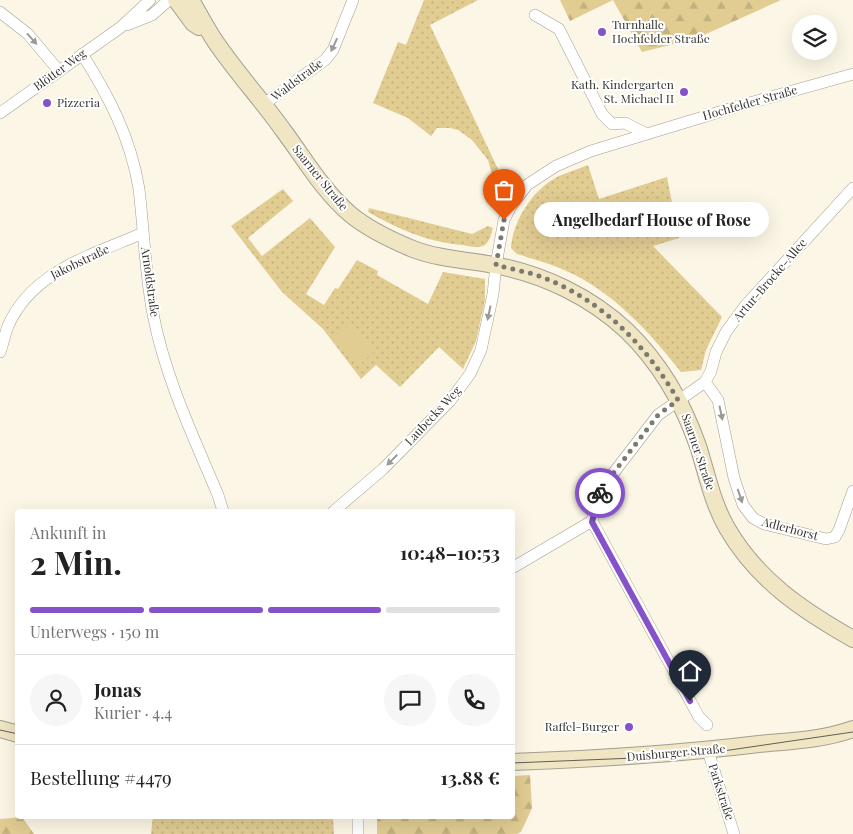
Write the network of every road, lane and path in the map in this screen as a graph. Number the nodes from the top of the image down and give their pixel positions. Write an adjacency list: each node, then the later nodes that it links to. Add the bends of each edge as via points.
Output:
1 (150, 0): 8 (street, Blötter Weg)
2 (169, 0): 8 (street, Blötter Weg, via 152,16)
3 (176, 0): 9 (main road, Saarner Straße, via 193,23)
4 (191, 0): 9 (main road, Saarner Straße)
5 (354, 0): 13 (street, Waldstraße, one-way to 13, via 333,50 325,60)
6 (0, 12): 11 (street, one-way to 11, via 28,34)
7 (535, 15): 15 (street, via 560,29 602,114 612,124 625,123)
8 (121, 27): 10 (street, Blötter Weg)
9 (213, 38): 13 (main road, Saarner Straße)
10 (82, 54): 11 (street, Blötter Weg); 17 (street, Arnoldstraße, via 118,116 138,188)
11 (59, 71): 14 (street, Blötter Weg)
12 (853, 74): 15 (street, Hochfelder Straße)
13 (264, 104): 18 (main road, Saarner Straße, via 322,183 350,214 381,235 416,250)
14 (0, 113)
15 (647, 134): 18 (street, Hochfelder Straße, via 556,166 527,185 504,220)
16 (853, 188): 21 (street, Artur-Brocke-Allee, via 744,306 726,332)
17 (143, 233): 19 (street, Jakobstraße, via 70,264 47,278 32,290); 24 (street, Arnoldstraße, via 153,313 164,360)
18 (496, 265): 22 (main road, Saarner Straße, via 534,275 597,307 626,330 650,356); 25 (street, Laubecks Weg, one-way to 25, via 481,350 470,374 437,415 383,469)
19 (4, 324): 20 (street, Jakobstraße)
20 (0, 352)
21 (705, 382): 22 (street); 23 (street, Adlerhorst, one-way to 23, via 718,400 734,478 743,505 754,518 764,524 826,539 834,537)
22 (678, 400): 26 (street, via 658,415 602,488); 28 (main road, Saarner Straße, via 698,446 714,501 744,552 779,591)
23 (853, 491)
24 (223, 509)
25 (336, 509)
26 (592, 522): 27 (street); 29 (street, via 699,717)
27 (515, 566)
28 (853, 639)
29 (707, 726)
30 (0, 729): 31 (main road)
31 (15, 733)
32 (848, 733): 33 (main road, Duisburger Straße)
33 (708, 751): 34 (main road, Duisburger Straße); 37 (street, Parkstraße)
34 (515, 762)
35 (358, 819): 36 (street)
36 (358, 834)
37 (734, 834)

